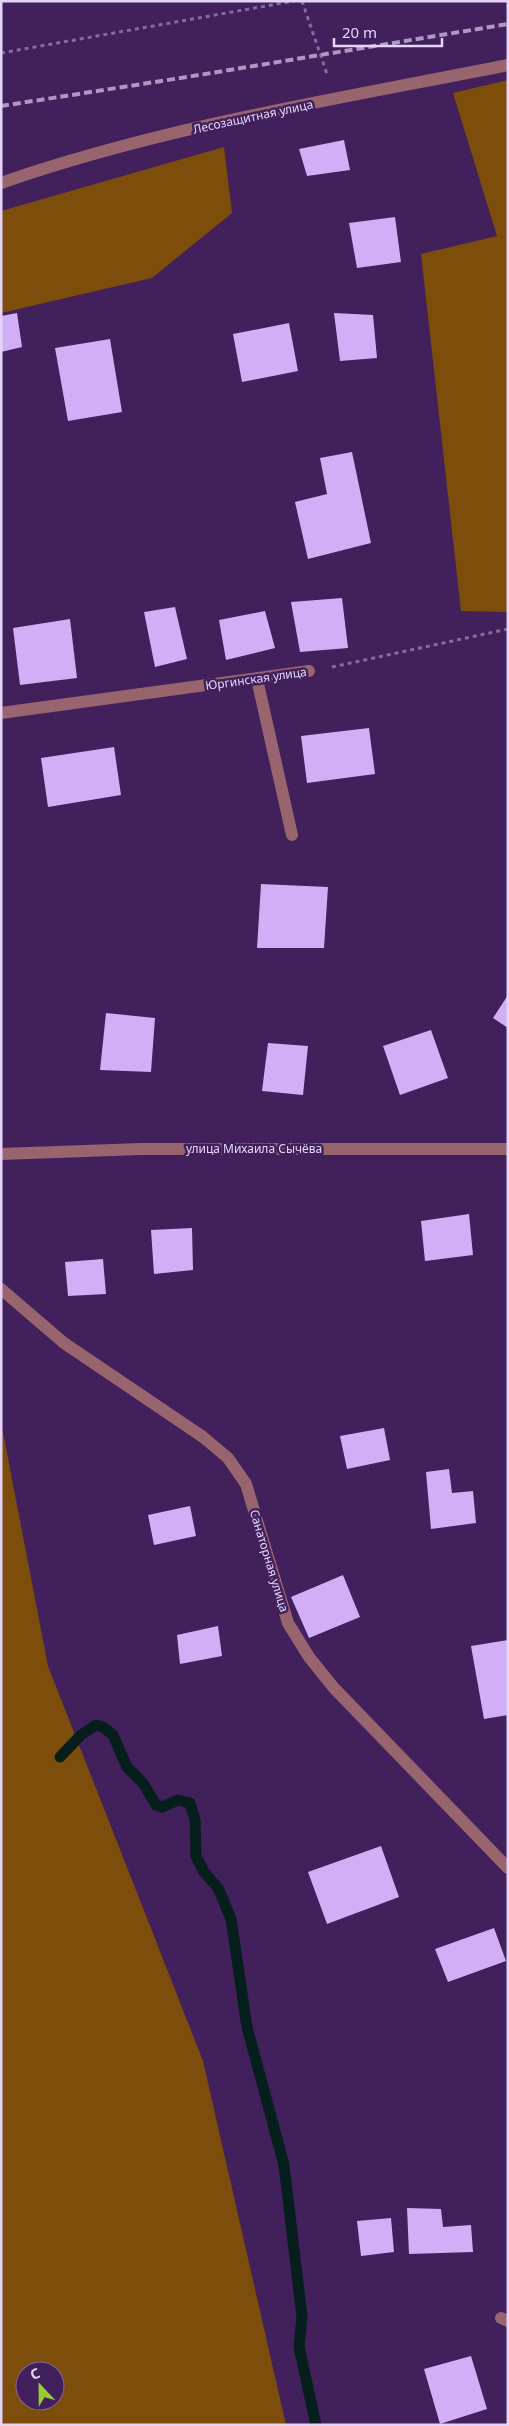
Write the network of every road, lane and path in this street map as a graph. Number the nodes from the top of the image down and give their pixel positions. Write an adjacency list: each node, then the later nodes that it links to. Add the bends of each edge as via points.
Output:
1 (294, 1): 3 (path)
2 (302, 1): 5 (path)
3 (1, 53)
4 (508, 65): 5 (street, Лесозащитная улица)
5 (336, 100): 6 (street, Лесозащитная улица, via 233,120 66,161)
6 (1, 183)
7 (508, 629): 8 (path, Юргинская улица)
8 (309, 671): 9 (street, Юргинская улица)
9 (257, 679): 10 (street, Юргинская улица); 11 (street)
10 (1, 713)
11 (292, 835)
12 (508, 1149): 13 (street, улица Михаила Сычёва, via 141,1149)
13 (1, 1154)
14 (1, 1289): 15 (street, Санаторная улица, via 64,1343 203,1437 228,1458 246,1484 288,1623 309,1657 334,1688)
15 (508, 1868)

